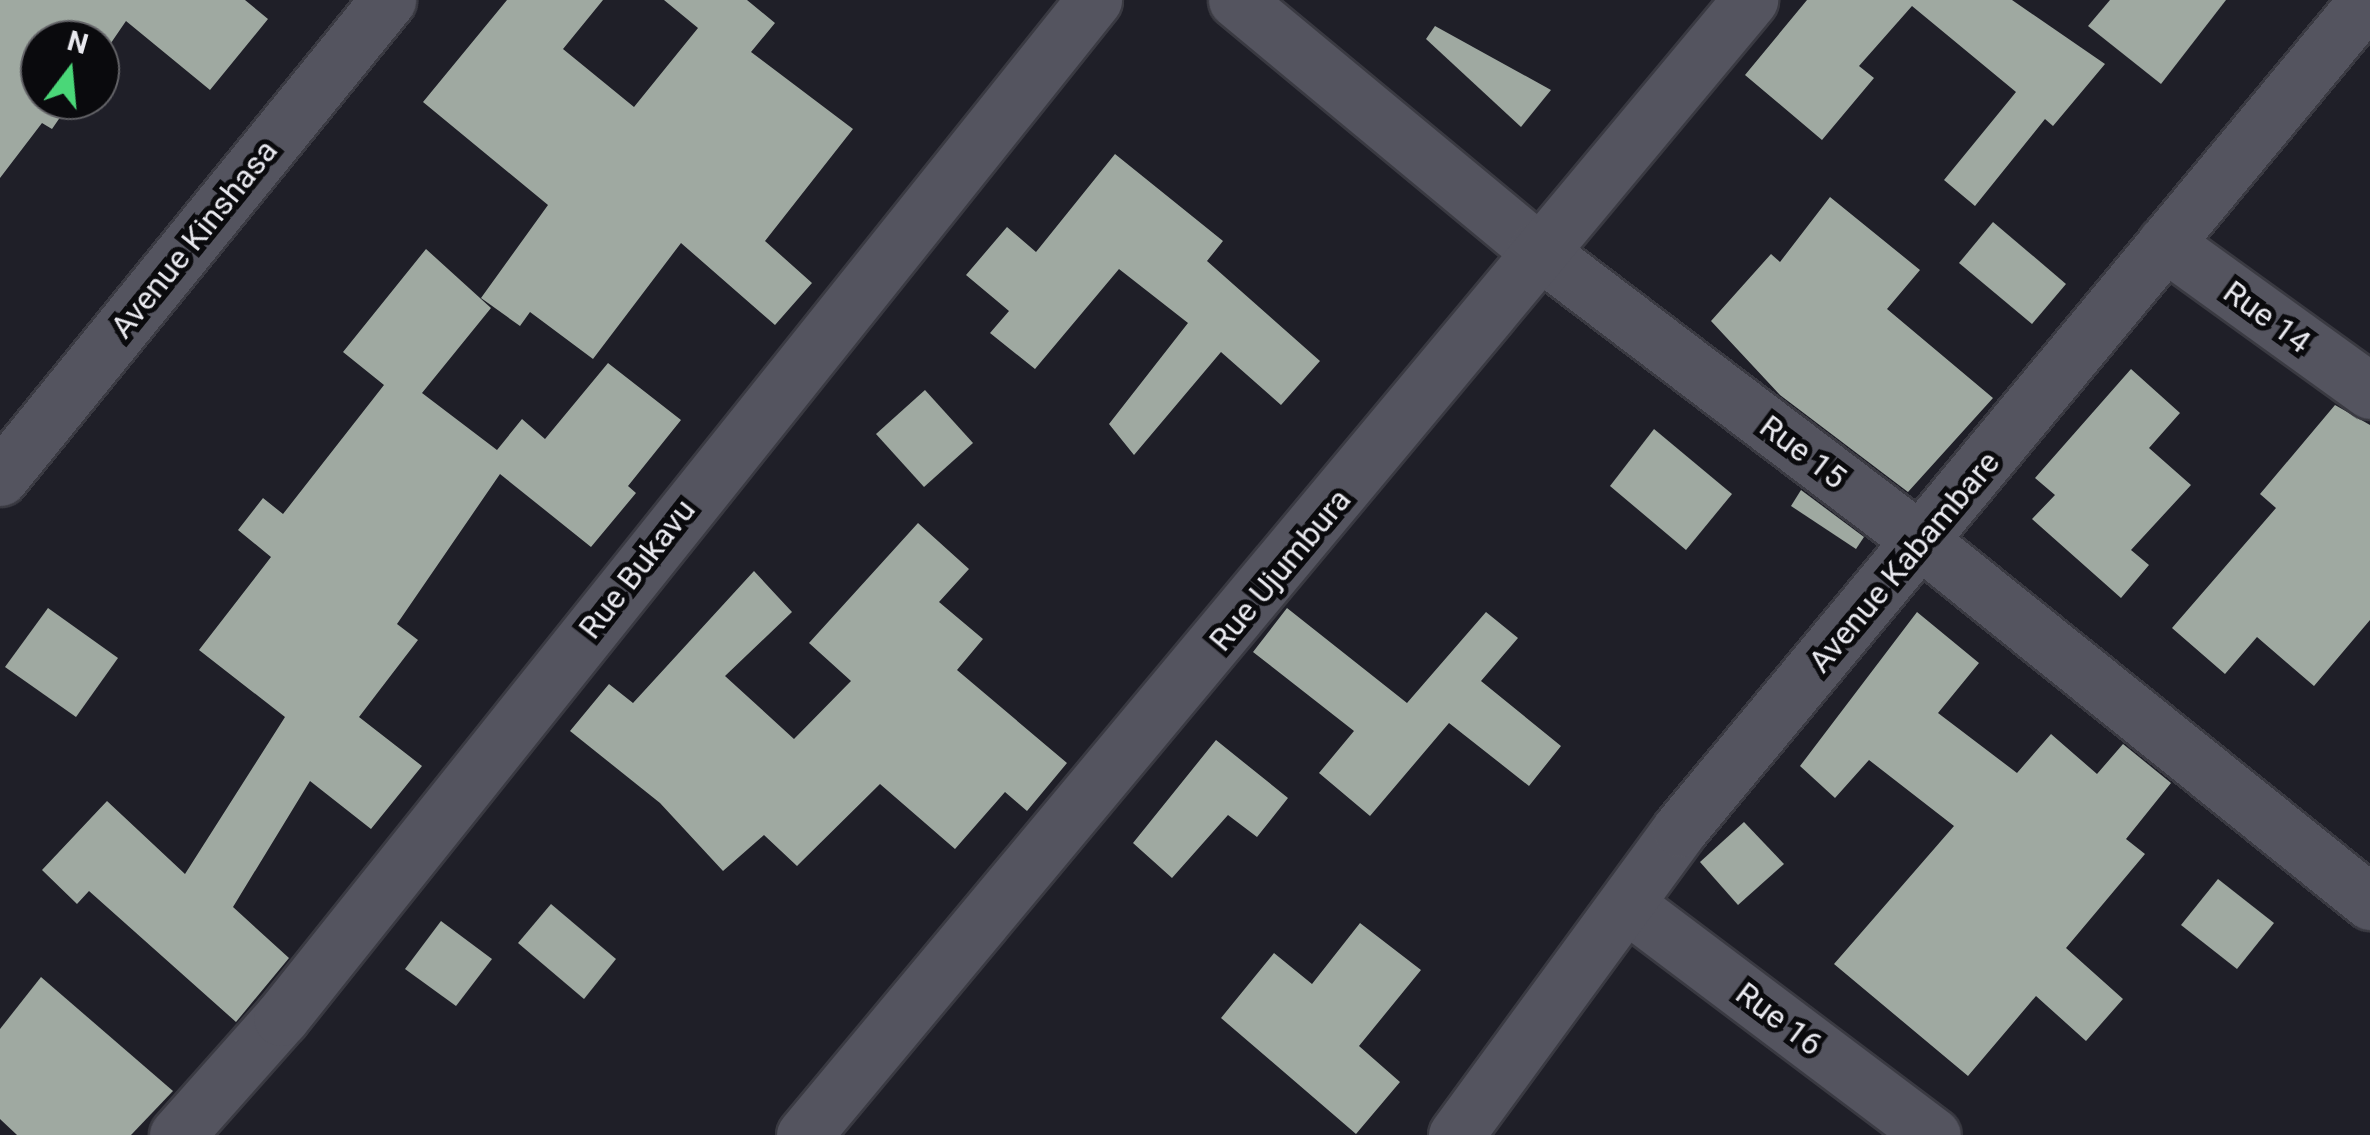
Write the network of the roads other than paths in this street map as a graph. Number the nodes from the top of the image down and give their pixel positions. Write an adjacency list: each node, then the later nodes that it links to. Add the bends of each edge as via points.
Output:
1 (388, 0): 9 (street, Avenue Kinshasa)
2 (1094, 0): 13 (street, Rue Bukavu, via 282,1018)
3 (1236, 0): 7 (street, Rue 15)
4 (1750, 0): 7 (street, Rue Ujumbura)
5 (2367, 0): 6 (street, Avenue Kabambare)
6 (2165, 243): 8 (street, Rue 14); 10 (street, Avenue Kabambare)
7 (1536, 250): 10 (street, Rue 15); 14 (street, Rue Ujumbura, via 1353,483)
8 (2370, 391)
9 (0, 478)
10 (1922, 542): 11 (street, Rue 15); 12 (street, Avenue Kabambare, via 1680,829)
11 (2370, 902)
12 (1626, 904): 15 (street, Avenue Kabambare); 16 (street, Rue 16)
13 (177, 1135)
14 (804, 1135)
15 (1456, 1135)
16 (1933, 1135)

